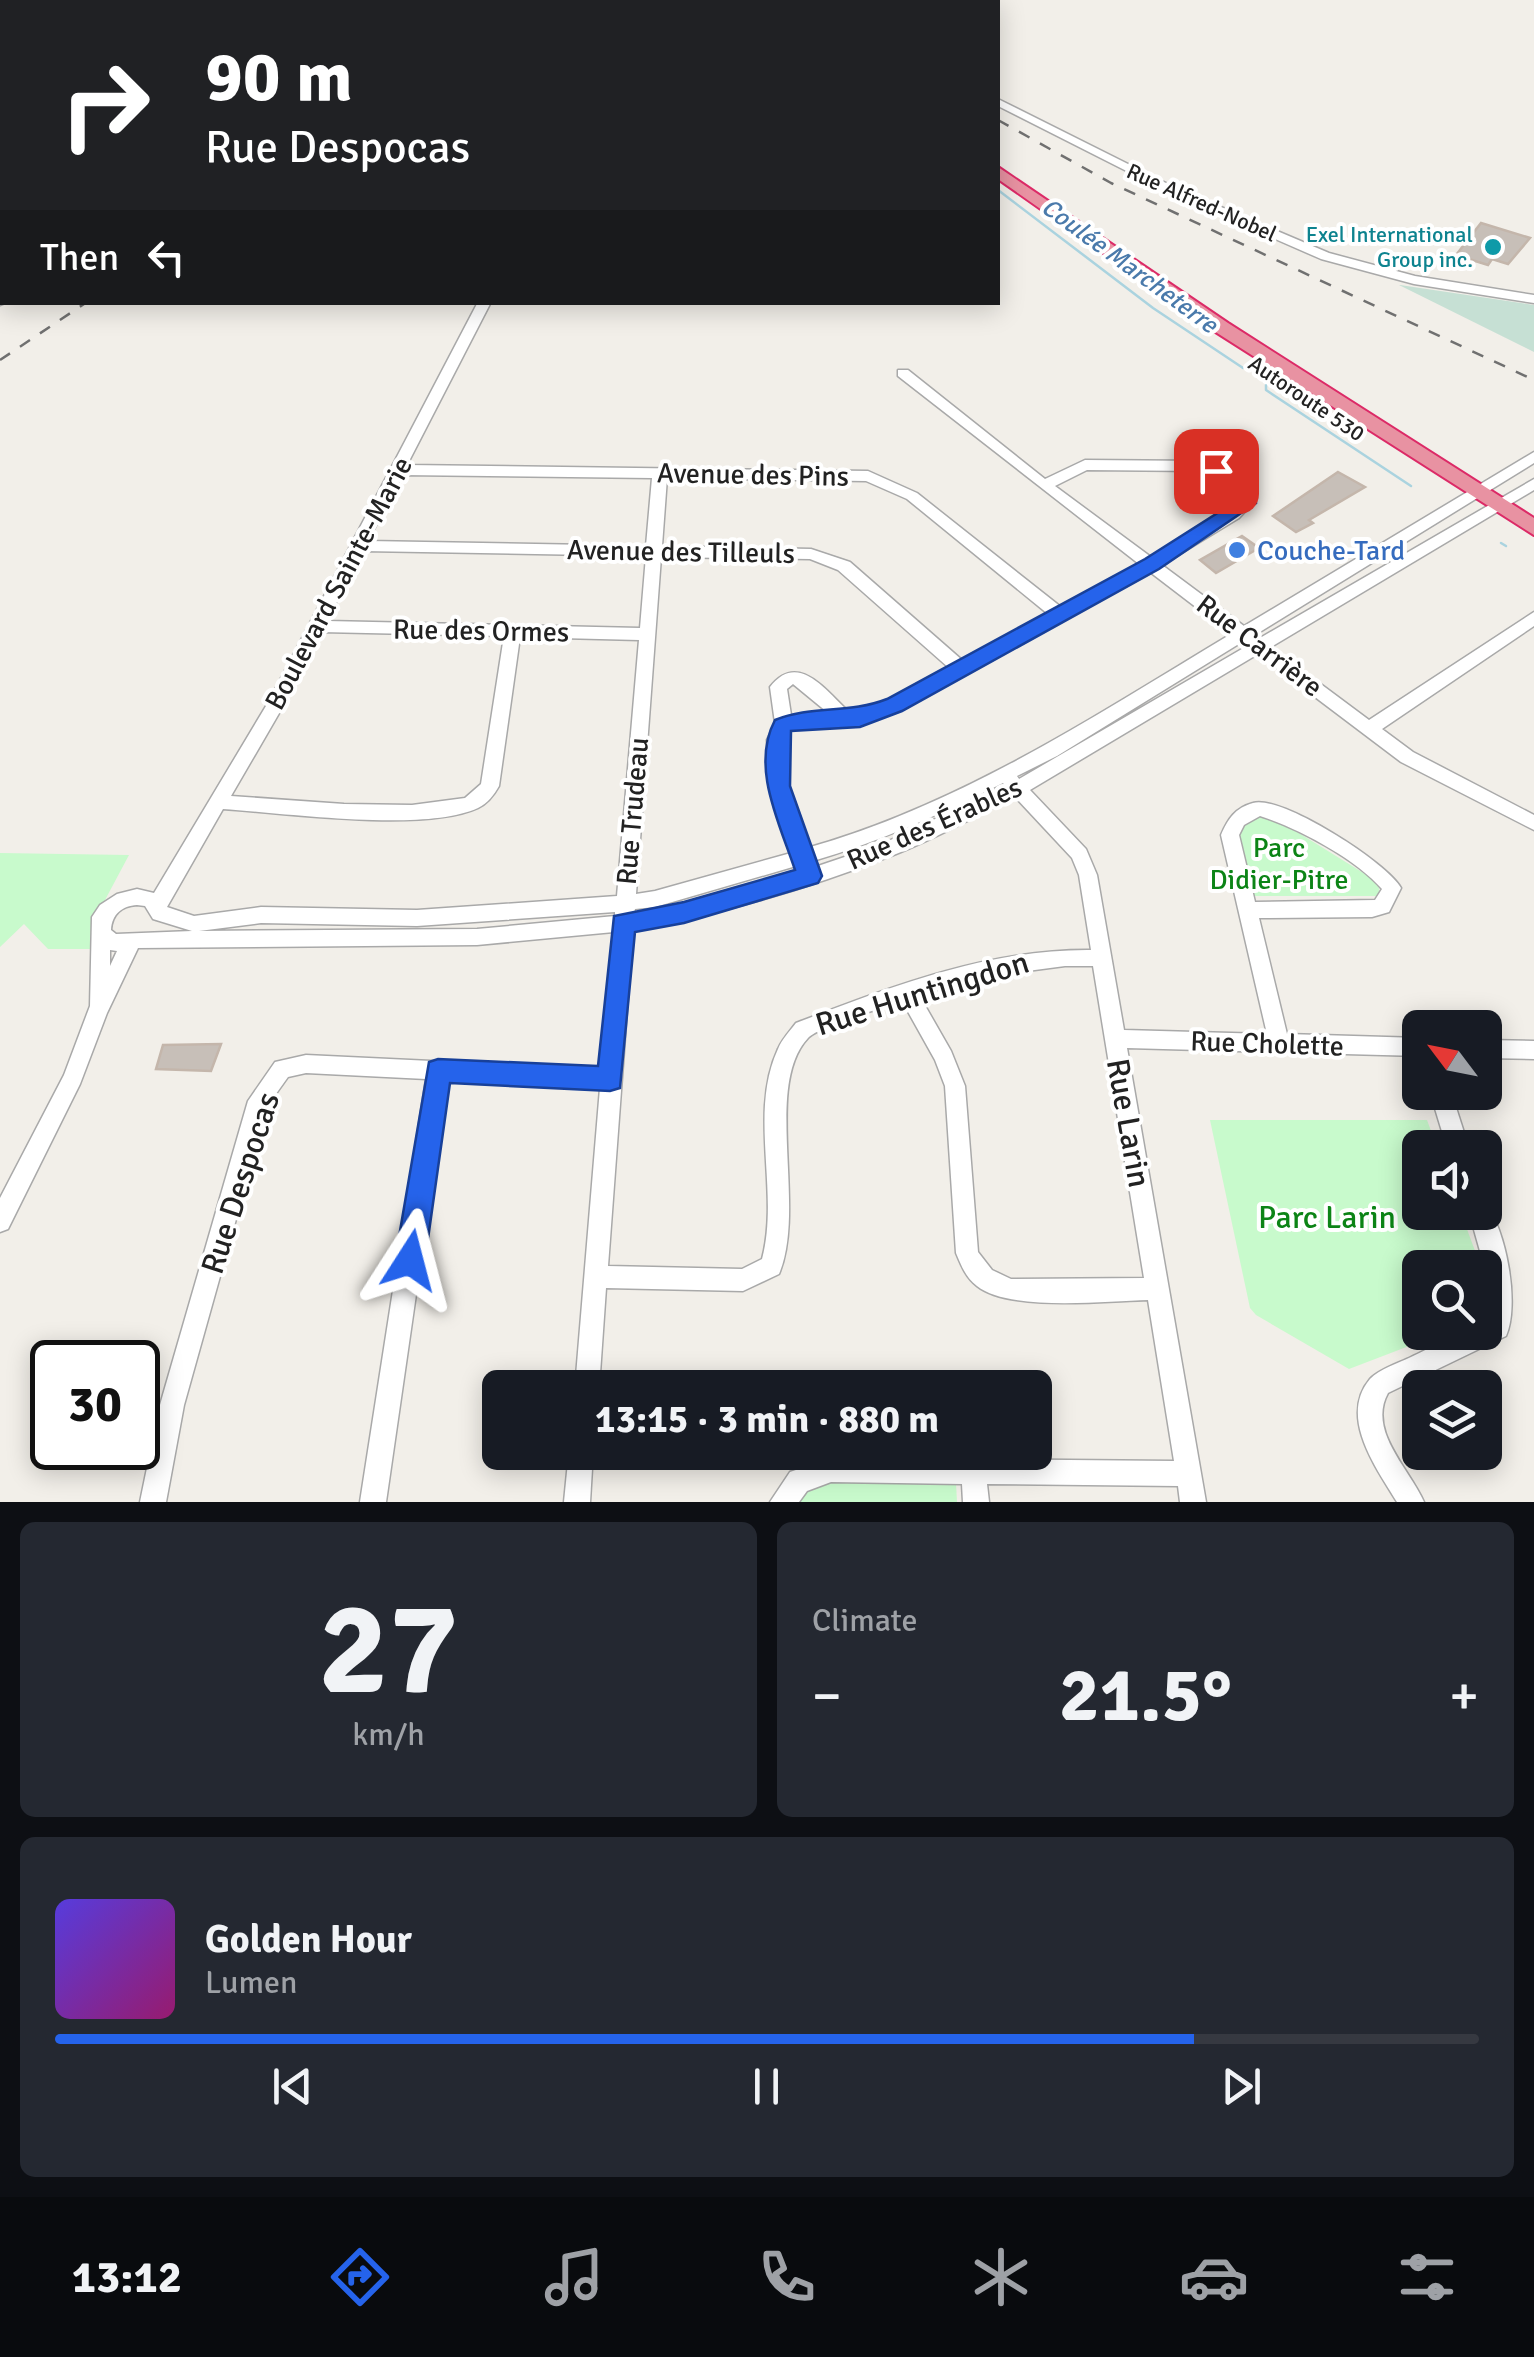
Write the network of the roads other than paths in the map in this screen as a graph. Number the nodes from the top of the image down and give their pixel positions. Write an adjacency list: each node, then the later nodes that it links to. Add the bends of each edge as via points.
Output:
1 (1000, 103): 3 (street, Rue Alfred-Nobel, via 1170,189 1325,256 1414,280)
2 (1000, 173): 11 (highway, Autoroute 530, via 1226,343)
3 (1534, 299)
4 (483, 305): 7 (street, Boulevard Sainte-Marie)
5 (903, 372): 10 (street, Rue Carrière)
6 (1534, 457): 11 (street)
7 (399, 470): 8 (street, Avenue des Pins); 14 (street, Boulevard Sainte-Marie)
8 (660, 473): 15 (street, Rue Trudeau); 17 (street, Avenue des Pins, via 880,480 912,496)
9 (1534, 484): 11 (street)
10 (1044, 485): 16 (street, Rue Carrière); 16 (street, via 1085,465 1204,466 1248,494 1234,515)
11 (1480, 502): 12 (highway, Autoroute 530); 13 (highway, Autoroute 530); 21 (street, Rue des Érables); 23 (street, Rue des Érables)
12 (1534, 528)
13 (1534, 544)
14 (358, 546): 15 (street, Avenue des Tilleuls); 19 (street, Boulevard Sainte-Marie)
15 (652, 550): 22 (street, Rue Trudeau); 24 (street, Avenue des Tilleuls, via 801,553 834,561)
16 (1152, 564): 17 (street); 21 (street, Rue Carrière)
17 (1060, 615): 24 (street)
18 (1534, 618): 27 (street)
19 (316, 626): 20 (street, Rue des Ormes); 29 (street, Boulevard Sainte-Marie)
20 (513, 631): 22 (street, Rue des Ormes); 29 (street, via 490,786 482,797 466,805 406,810)
21 (1246, 633): 23 (street, Rue Carrière); 28 (street, Rue des Érables)
22 (646, 634): 36 (street, Rue Trudeau)
23 (1264, 646): 27 (street, Rue Carrière); 28 (street, Rue des Érables)
24 (962, 670): 25 (street, via 884,710)
25 (846, 719): 26 (street); 26 (street, via 790,676 778,687)
26 (784, 725): 32 (street, via 777,738 778,786)
27 (1370, 728): 30 (street, Rue Carrière, via 1407,757)
28 (1011, 781): 32 (street, Rue des Érables, via 887,850); 39 (street, Rue Larin, via 1079,854)
29 (217, 802): 31 (street, Boulevard Sainte-Marie)
30 (1534, 824)
31 (183, 859): 33 (street, Boulevard Sainte-Marie); 34 (street, Boulevard Sainte-Marie)
32 (806, 867): 36 (street, Rue des Érables, via 684,912)
33 (136, 896): 34 (street); 37 (street, Boulevard Sainte-Marie, via 108,909)
34 (159, 909): 36 (street, Rue des Érables, via 194,924 261,915); 38 (street, Boulevard Sainte-Marie, via 156,927)
35 (1246, 910): 35 (street, via 1372,909 1382,906 1392,888 1379,873 1280,812 1258,808 1238,820 1230,835); 43 (street)
36 (624, 914): 38 (street, Rue des Érables, via 452,940); 48 (street, Rue Trudeau)
37 (101, 933): 38 (street, via 113,943); 41 (street, Boulevard Sainte-Marie)
38 (136, 941): 41 (street, Boulevard Sainte-Marie)
39 (1104, 958): 40 (street, Rue Huntingdon, via 1017,960); 42 (street, Rue Larin)
40 (908, 994): 51 (street, Rue Huntingdon, via 803,1029 789,1042 779,1076 780,1232 771,1266 742,1280); 52 (street, via 955,1086 968,1254 976,1272 1011,1290)
41 (97, 1012): 49 (street, Boulevard Sainte-Marie, via 73,1077)
42 (1114, 1039): 43 (street, Rue Cholette); 52 (street, Rue Larin)
43 (1279, 1043): 44 (street, Rue Cholette)
44 (1402, 1046)
45 (1502, 1049): 46 (street)
46 (1534, 1050)
47 (438, 1071): 48 (street, Rue Despocas); 57 (street, Rue Despocas, via 306,1064 282,1069 270,1081 190,1339); 58 (street)
48 (610, 1079): 51 (street, Rue Trudeau)
49 (0, 1221)
50 (1486, 1230): 63 (street, via 1502,1280 1498,1328 1380,1385 1371,1399 1373,1435)
51 (598, 1277): 53 (street, Rue Trudeau)
52 (1158, 1288): 56 (street, Rue Larin)
53 (589, 1370)
54 (580, 1470): 59 (street)
55 (974, 1472): 56 (street); 60 (street, via 814,1472); 61 (street)
56 (1188, 1474): 62 (street, Rue Larin)
57 (153, 1502)
58 (373, 1502)
59 (577, 1502)
60 (783, 1502)
61 (976, 1502)
62 (1193, 1502)
63 (1411, 1502)

